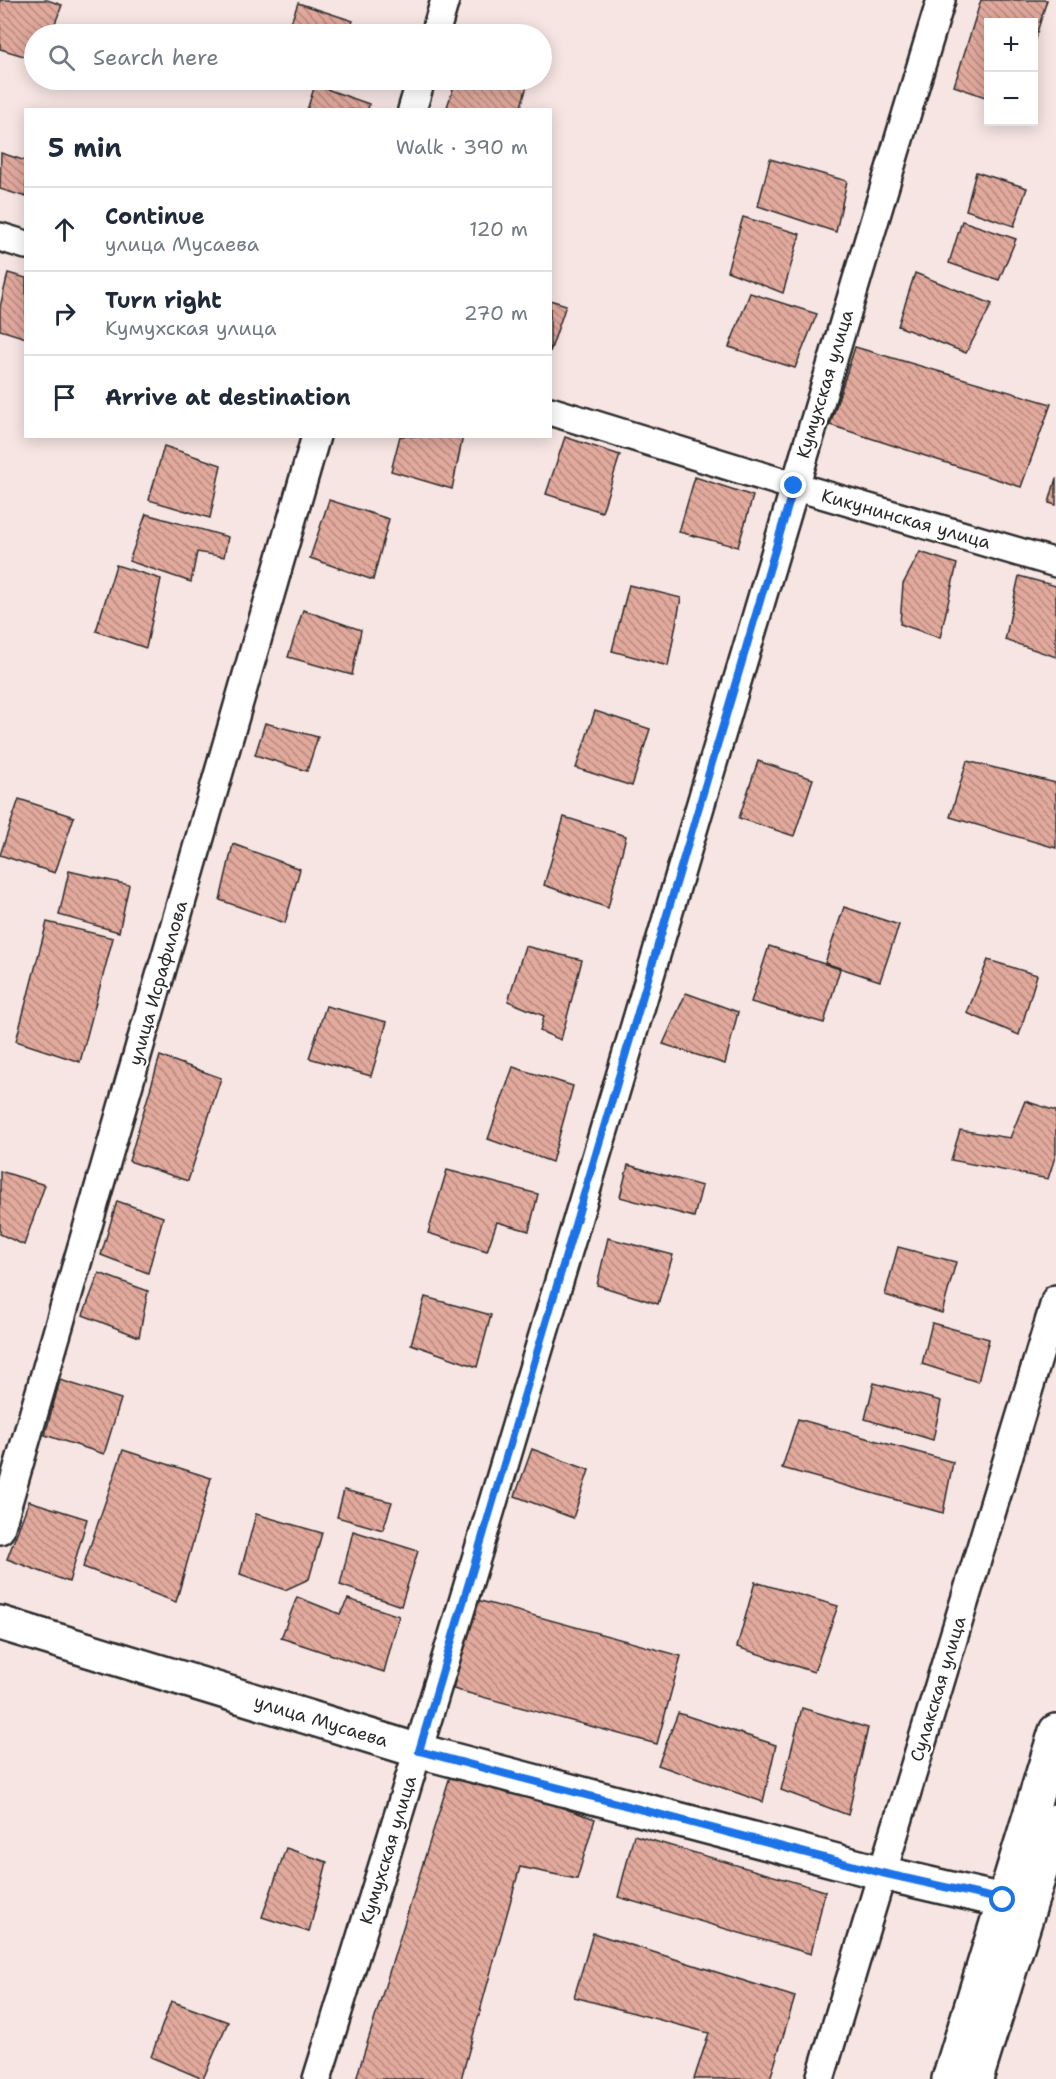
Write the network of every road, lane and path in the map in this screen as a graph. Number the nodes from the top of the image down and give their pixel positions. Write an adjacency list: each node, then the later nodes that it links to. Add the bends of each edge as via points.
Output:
1 (445, 0): 3 (street)
2 (941, 0): 10 (street, Кумухская улица)
3 (438, 24)
4 (418, 90): 5 (street)
5 (413, 108)
6 (0, 237): 7 (street)
7 (24, 244)
8 (552, 412): 10 (street, Кикунинская улица)
9 (315, 438): 13 (street, улица Исрафилова)
10 (794, 486): 11 (street, Кикунинская улица); 16 (street, Кумухская улица)
11 (1056, 563)
12 (1056, 1299): 18 (street, Сулакская улица)
13 (0, 1530)
14 (0, 1623): 16 (main road, улица Мусаева)
15 (1056, 1731): 19 (main road)
16 (419, 1751): 18 (main road, улица Мусаева); 20 (street, Кумухская улица)
17 (1056, 1821): 19 (main road)
18 (882, 1873): 19 (main road, улица Мусаева); 21 (street, Сулакская улица)
19 (1016, 1904): 22 (main road); 23 (main road)
20 (317, 2079)
21 (820, 2079)
22 (949, 2079)
23 (976, 2079)

